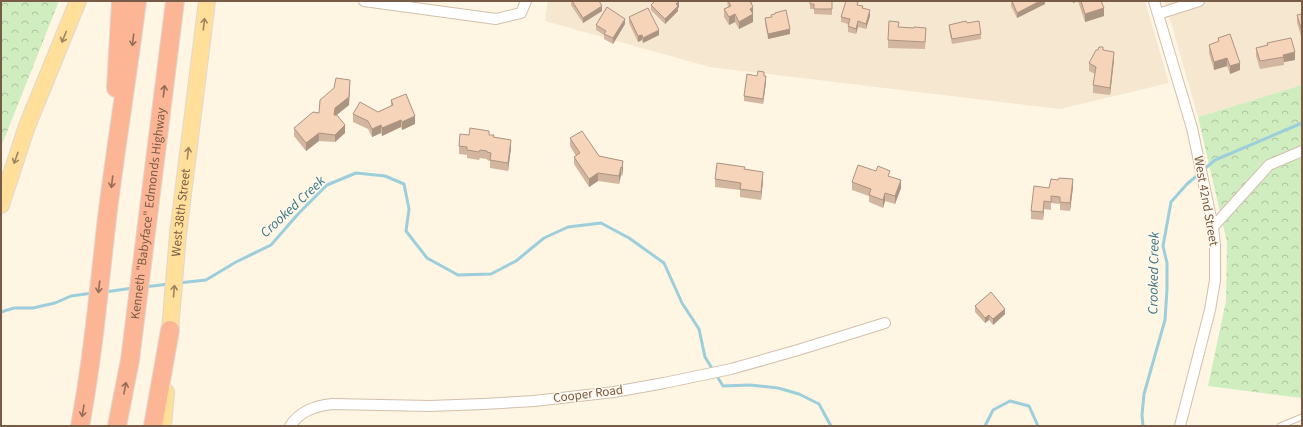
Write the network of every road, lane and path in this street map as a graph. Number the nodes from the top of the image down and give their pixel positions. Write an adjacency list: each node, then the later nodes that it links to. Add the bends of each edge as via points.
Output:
1 (78, 1): 13 (main road, one-way to 13, via 27,126)
2 (121, 1): 12 (highway)
3 (137, 1): 12 (highway, one-way to 12)
4 (175, 1): 19 (highway, Kenneth "Babyface" Edmonds Highway, one-way to 4, via 133,338)
5 (207, 1): 16 (main road, West 38th Street, one-way to 5, via 178,234)
6 (364, 1): 7 (street, via 496,18 521,13)
7 (526, 1)
8 (1154, 1): 10 (street, West 42nd Street)
9 (1199, 1): 10 (street)
10 (1158, 14): 14 (street, West 42nd Street, via 1195,141)
11 (1302, 151): 14 (street, via 1269,165)
12 (114, 160): 18 (highway, one-way to 18)
13 (1, 205)
14 (1213, 227): 23 (street, West 42nd Street, via 1216,270 1210,310)
15 (885, 323): 22 (street, Cooper Road, via 731,369 614,392 521,402 430,406 332,404 309,410)
16 (170, 330): 20 (highway); 21 (main road, West 38th Street)
17 (1302, 416): 24 (lane)
18 (80, 426)
19 (117, 426)
20 (153, 426)
21 (163, 426)
22 (290, 426)
23 (1180, 426)
24 (1280, 426)

